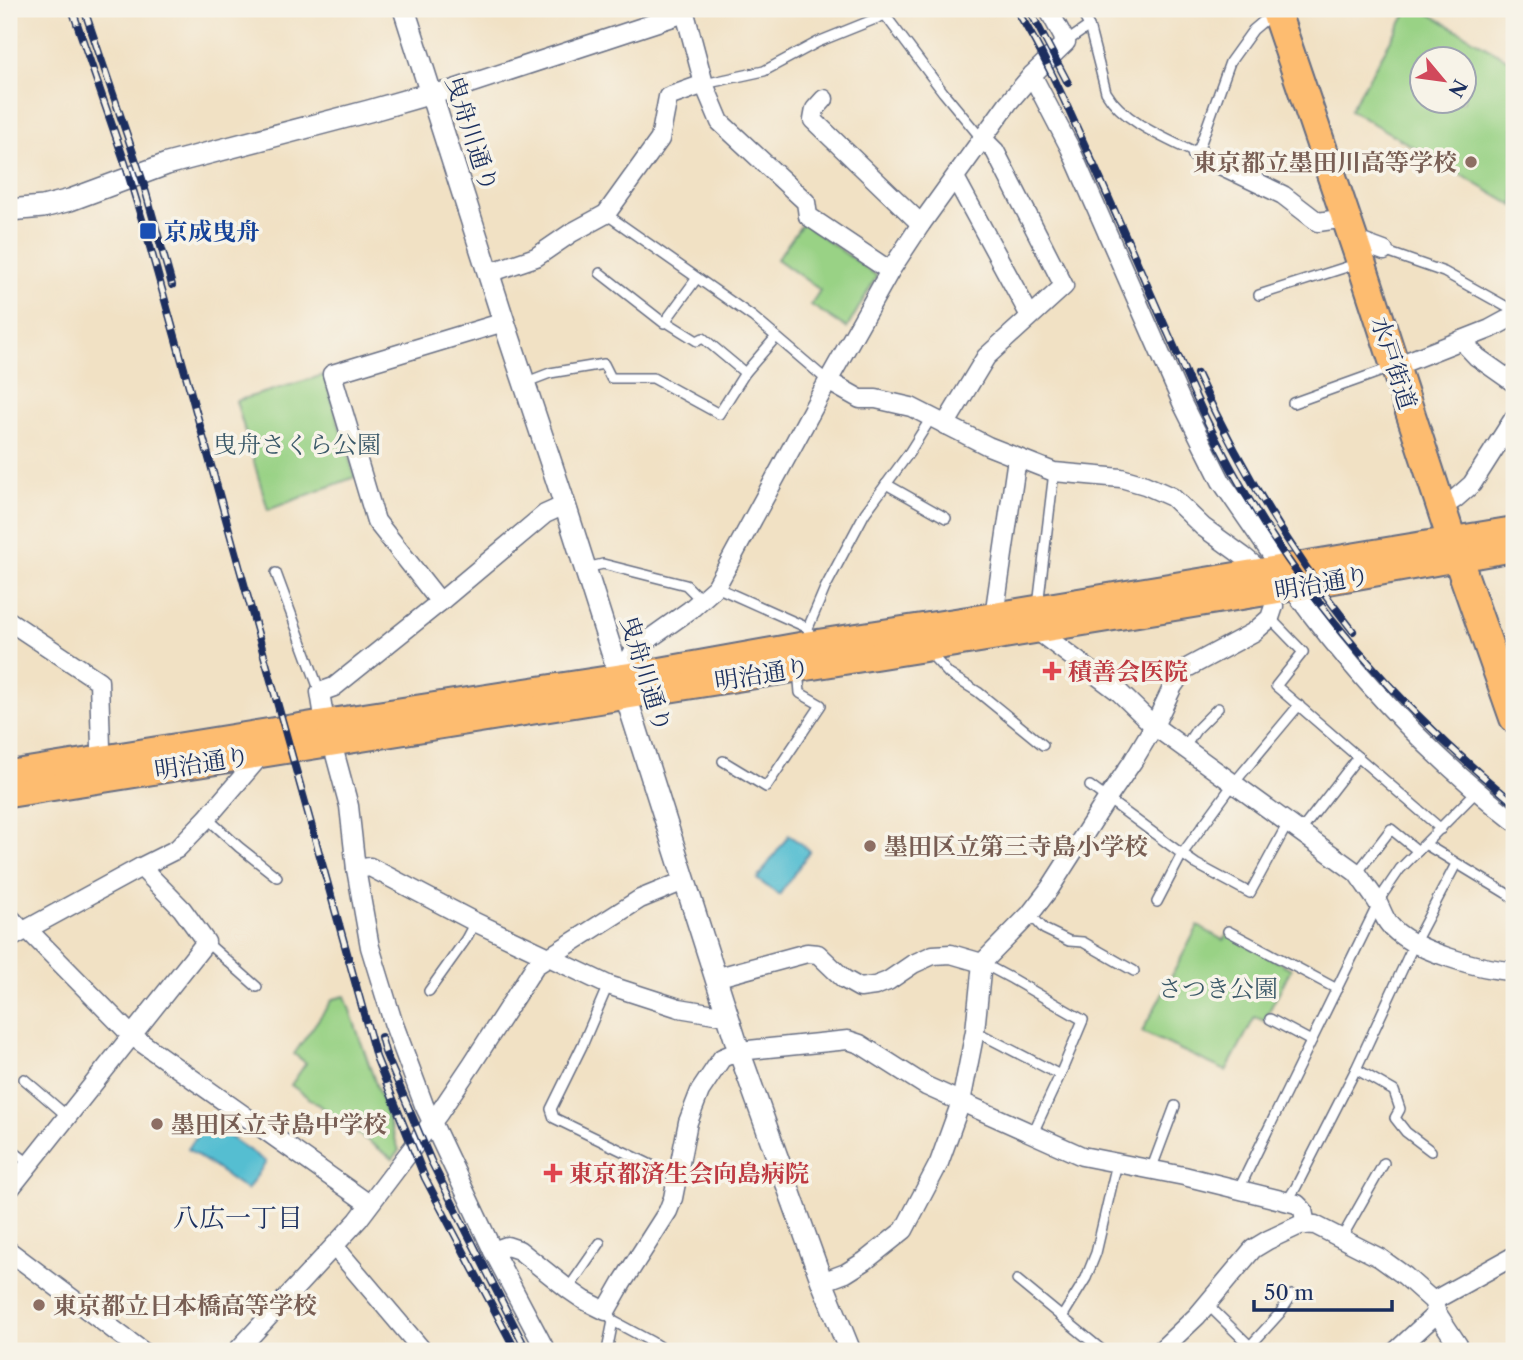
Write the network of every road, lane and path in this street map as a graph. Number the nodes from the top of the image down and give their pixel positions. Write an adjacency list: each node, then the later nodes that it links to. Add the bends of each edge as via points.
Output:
1 (404, 9): 10 (street, 曳舟川通り)
2 (1048, 9): 7 (street)
3 (1080, 9): 6 (lane)
4 (689, 10): 9 (street); 10 (street)
5 (1275, 10): 13 (lane, via 1253,30 1230,62); 18 (highway, 水戸街道)
6 (1089, 26): 7 (lane); 13 (lane, via 1112,101 1143,126)
7 (1066, 42): 8 (street)
8 (1032, 75): 12 (street); 50 (street, via 1070,148 1183,405)
9 (704, 84): 12 (lane, via 764,71 818,42 885,15); 16 (street, via 668,97 660,139); 19 (street, via 720,122 806,202 808,216)
10 (432, 93): 15 (street, via 167,164 70,200); 20 (street, 曳舟川通り)
11 (824, 99): 17 (street, via 813,120)
12 (982, 138): 14 (street); 25 (street, via 995,150 1064,286)
13 (1197, 154): 18 (street, via 1283,195 1318,222)
14 (954, 179): 17 (street); 25 (street)
15 (9, 210)
16 (606, 214): 20 (street, via 536,257); 22 (lane)
17 (921, 224): 19 (street)
18 (1361, 243): 23 (lane); 24 (lane, via 1444,272); 31 (highway, 水戸街道)
19 (890, 271): 33 (street)
20 (489, 273): 28 (street, 曳舟川通り)
21 (600, 273): 27 (lane)
22 (697, 278): 27 (lane); 29 (lane)
23 (1259, 295)
24 (1514, 311)
25 (1030, 316): 38 (street, via 986,356)
26 (1514, 316): 30 (street)
27 (666, 321): 32 (lane, via 697,341 703,338)
28 (504, 322): 34 (street, 曳舟川通り); 53 (street, via 332,374 376,521)
29 (776, 337): 32 (lane); 33 (lane)
30 (1461, 340): 31 (street); 35 (street)
31 (1396, 366): 36 (lane); 43 (highway, 水戸街道)
32 (745, 373): 34 (lane, via 719,414 653,378 611,378 604,364 550,373)
33 (828, 381): 38 (street, via 860,399 911,407); 51 (street)
34 (524, 383): 42 (street, 曳舟川通り)
35 (1514, 383)
36 (1293, 403)
37 (1514, 418): 43 (street, via 1472,484)
38 (938, 421): 39 (street); 41 (lane)
39 (1017, 458): 40 (street); 54 (street)
40 (1054, 472): 50 (street, via 1121,478 1172,497 1203,527); 56 (lane)
41 (886, 484): 44 (lane); 58 (lane, via 825,588)
42 (565, 505): 48 (street, 曳舟川通り); 53 (street, via 545,514)
43 (1441, 508): 47 (highway, 水戸街道)
44 (946, 518)
45 (1514, 530): 47 (main road, 明治通り)
46 (1514, 548): 47 (main road, 明治通り)
47 (1455, 550): 50 (main road, 明治通り); 65 (highway, 水戸街道)
48 (584, 569): 52 (lane, via 603,564 686,585); 61 (street, 曳舟川通り)
49 (276, 573): 62 (lane)
50 (1276, 580): 55 (street); 56 (main road, 明治通り); 77 (street, via 1323,630 1373,695)
51 (716, 587): 52 (street); 58 (lane)
52 (701, 600): 61 (street, via 635,649)
53 (440, 602): 62 (street, via 334,687)
54 (995, 616): 56 (main road, 明治通り); 58 (main road, 明治通り)
55 (1270, 618): 63 (lane, via 1303,652 1276,686); 66 (street, via 1254,632 1185,669)
56 (1036, 619): 59 (main road, 明治通り); 66 (street)
57 (9, 621): 72 (street, via 99,681)
58 (809, 636): 61 (main road, 明治通り)
59 (925, 648): 60 (main road, 明治通り); 68 (lane, via 949,674)
60 (798, 668): 61 (main road, 明治通り); 73 (lane, via 800,692 821,705 766,787)
61 (622, 687): 67 (main road, 明治通り); 92 (street, 曳舟川通り)
62 (320, 692): 67 (street)
63 (1299, 705): 71 (lane); 75 (lane)
64 (1218, 708): 69 (lane)
65 (1514, 718)
66 (1154, 726): 69 (street); 79 (street)
67 (329, 733): 70 (main road, 明治通り); 72 (main road, 明治通り); 89 (street, via 349,806)
68 (1043, 745)
69 (1184, 748): 75 (street)
70 (262, 754): 78 (main road, 明治通り); 80 (street)
71 (1358, 757): 82 (lane); 83 (lane)
72 (100, 760): 74 (main road, 明治通り)
73 (723, 761)
74 (9, 774)
75 (1234, 783): 82 (street); 86 (lane)
76 (1090, 786): 79 (lane)
77 (1476, 792): 81 (street); 83 (lane)
78 (9, 794)
79 (1107, 799): 86 (lane); 97 (street)
80 (207, 818): 88 (street, via 177,849); 91 (lane)
81 (1514, 821)
82 (1294, 827): 86 (lane, via 1250,893); 90 (street)
83 (1441, 829): 84 (lane)
84 (1425, 844): 85 (lane); 87 (lane)
85 (1418, 851): 90 (lane, via 1391,829); 95 (lane, via 1399,869)
86 (1182, 855): 94 (lane)
87 (1456, 864): 93 (lane); 103 (lane)
88 (141, 867): 99 (street); 102 (street)
89 (356, 869): 98 (street, via 370,867); 125 (street, via 370,947)
90 (1357, 873): 95 (street)
91 (276, 877)
92 (684, 881): 104 (street, via 640,900); 108 (street, 曳舟川通り)
93 (1514, 898)
94 (1157, 902)
95 (1378, 904): 103 (street, via 1389,925); 111 (lane)
96 (9, 910): 99 (lane)
97 (1030, 914): 105 (street); 106 (lane, via 1044,929 1083,942)
98 (475, 922): 104 (street); 112 (lane)
99 (27, 929): 101 (street); 116 (street)
100 (1228, 931): 111 (lane)
101 (9, 939)
102 (206, 942): 110 (lane); 116 (street)
103 (1414, 944): 107 (street, via 1479,967); 119 (lane)
104 (547, 958): 109 (street); 125 (street, via 535,966)
105 (982, 963): 108 (street, via 951,954 933,955 888,981 860,988 818,954 807,953); 115 (street); 120 (lane, via 1083,1020)
106 (1134, 971)
107 (1514, 971)
108 (715, 978): 113 (street, 曳舟川通り)
109 (608, 985): 113 (street, via 679,1008); 133 (lane, via 551,1109 554,1118)
110 (257, 987)
111 (1337, 989): 117 (lane)
112 (429, 992)
113 (727, 1016): 118 (street, 曳舟川通り)
114 (1270, 1019): 117 (lane)
115 (975, 1031): 120 (lane); 122 (street)
116 (132, 1036): 124 (street); 137 (street)
117 (1311, 1041): 134 (lane)
118 (739, 1051): 122 (street, via 848,1040); 133 (street, via 722,1058 700,1091); 146 (street, 曳舟川通り)
119 (1356, 1069): 128 (lane, via 1394,1091 1400,1109 1395,1118); 136 (lane)
120 (1060, 1076): 126 (lane)
121 (24, 1079): 124 (lane)
122 (961, 1102): 126 (street); 146 (street, via 939,1163 904,1230 865,1261)
123 (1175, 1105): 132 (lane)
124 (66, 1116): 131 (street)
125 (432, 1123): 137 (street); 143 (street)
126 (1032, 1135): 129 (street, via 1082,1156)
127 (9, 1148): 131 (lane)
128 (1431, 1151)
129 (1117, 1163): 132 (street); 152 (lane, via 1096,1253)
130 (1384, 1163): 139 (lane)
131 (30, 1164): 135 (street)
132 (1151, 1170): 134 (street)
133 (676, 1177): 151 (street, via 668,1211 621,1283)
134 (1239, 1189): 136 (street)
135 (9, 1190)
136 (1287, 1201): 138 (street, via 1303,1210)
137 (369, 1204): 141 (street)
138 (1306, 1224): 139 (street); 149 (street, via 1253,1249)
139 (1341, 1238): 150 (street, via 1405,1276)
140 (600, 1243): 147 (lane)
141 (334, 1245): 154 (street); 156 (street)
142 (9, 1251): 155 (street)
143 (493, 1251): 147 (street, via 507,1246 519,1250); 157 (street)
144 (1512, 1261): 150 (street)
145 (1017, 1280): 152 (lane)
146 (822, 1282): 160 (street, 曳舟川通り)
147 (568, 1289): 151 (street)
148 (1292, 1295): 149 (lane, via 1250,1346)
149 (1207, 1304): 162 (street)
150 (1435, 1307): 163 (street); 164 (street)
151 (610, 1316): 158 (lane); 159 (lane)
152 (1062, 1317): 161 (lane)
153 (1514, 1348): 165 (lane)
154 (417, 1349)
155 (142, 1351)
156 (237, 1351)
157 (546, 1351)
158 (607, 1351)
159 (666, 1351)
160 (850, 1351)
161 (1103, 1351)
162 (1160, 1351)
163 (1396, 1351)
164 (1462, 1351)
165 (1509, 1351)

